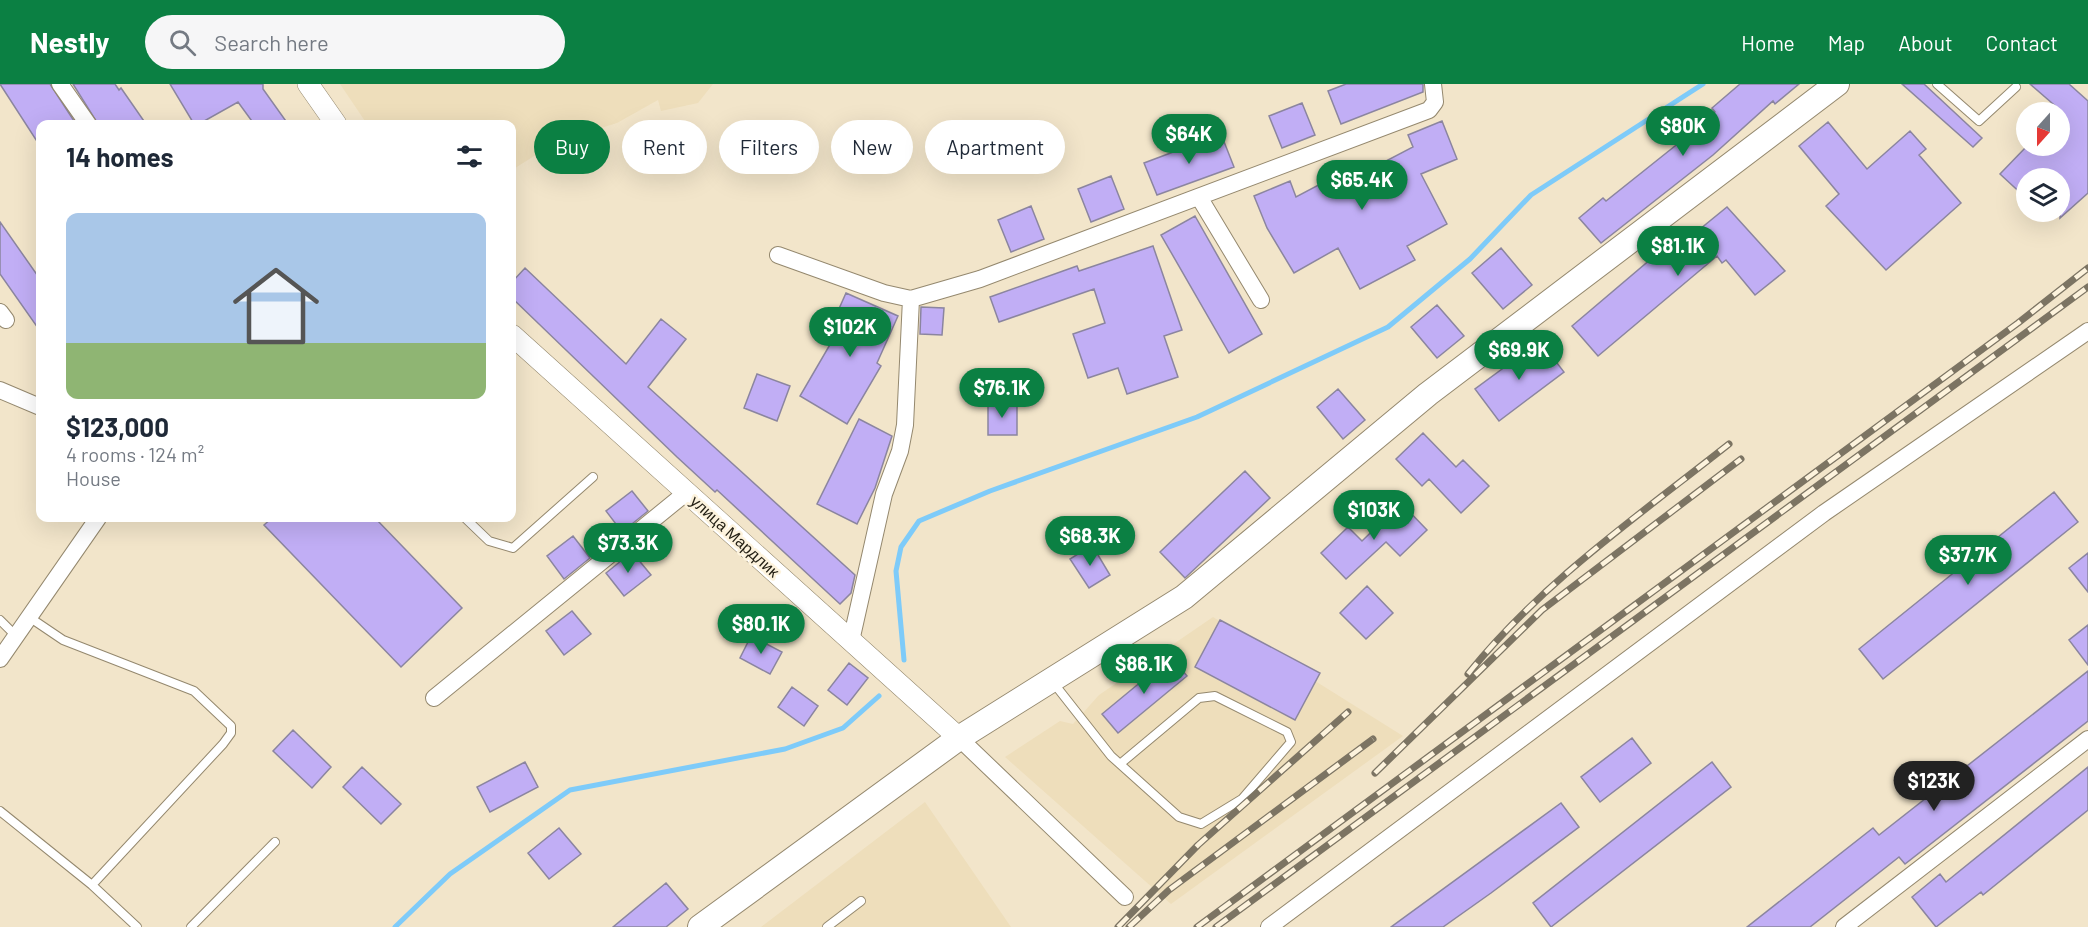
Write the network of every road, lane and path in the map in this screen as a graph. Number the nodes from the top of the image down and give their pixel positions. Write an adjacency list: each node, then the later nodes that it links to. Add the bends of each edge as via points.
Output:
1 (60, 84): 7 (street)
2 (308, 84): 8 (street)
3 (1433, 84): 9 (street, via 1435,102 1429,110)
4 (1837, 84): 26 (main road, via 1428,394 1184,597)
5 (1937, 84): 6 (lane, via 1979,121)
6 (2016, 87)
7 (85, 120)
8 (333, 120)
9 (1199, 197): 11 (street, via 980,279); 12 (street)
10 (778, 255): 11 (street)
11 (911, 299): 24 (street, via 905,424 884,494)
12 (1261, 300)
13 (2088, 331): 40 (street, via 1824,513)
14 (516, 339): 18 (street, улица Мардлик)
15 (0, 390): 16 (street)
16 (36, 405)
17 (593, 477): 20 (lane, via 513,548 489,541)
18 (687, 492): 24 (street, улица Мардлик); 27 (street)
19 (95, 522): 21 (street)
20 (469, 522)
21 (28, 616): 23 (street); 33 (lane, via 63,640 194,691 231,726 224,744)
22 (0, 620): 23 (lane)
23 (15, 635): 25 (street)
24 (851, 641): 28 (street, улица Мардлик)
25 (0, 658)
26 (1052, 680): 28 (main road); 30 (lane)
27 (434, 699)
28 (958, 738): 34 (street); 38 (main road)
29 (2088, 739): 41 (street)
30 (1120, 764): 30 (lane, via 1179,817 1201,824 1242,799 1291,742 1287,732 1215,696 1199,698)
31 (0, 811): 33 (lane)
32 (275, 842): 37 (lane)
33 (92, 885): 36 (lane)
34 (1125, 897)
35 (861, 901): 39 (lane)
36 (137, 927)
37 (191, 927)
38 (700, 927)
39 (827, 927)
40 (1269, 927)
41 (1844, 927)

